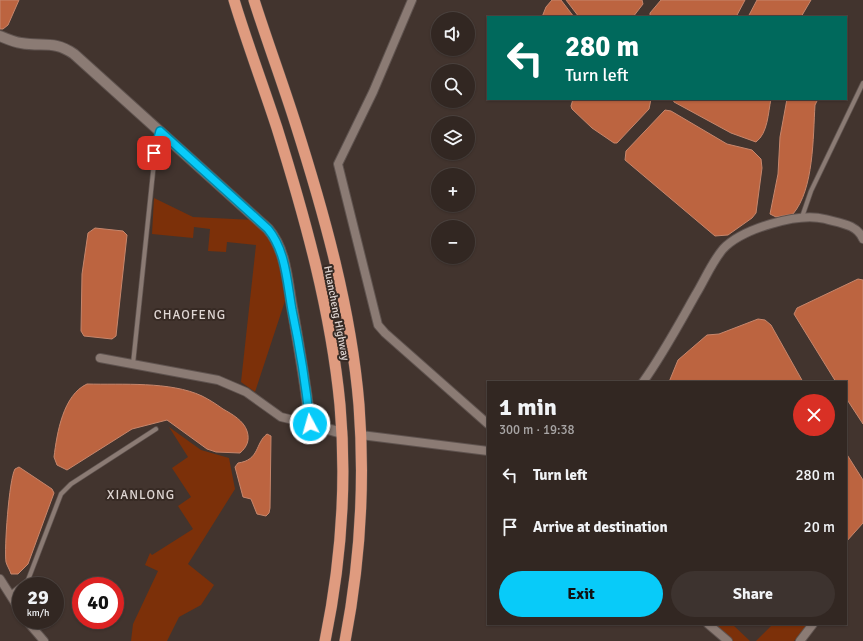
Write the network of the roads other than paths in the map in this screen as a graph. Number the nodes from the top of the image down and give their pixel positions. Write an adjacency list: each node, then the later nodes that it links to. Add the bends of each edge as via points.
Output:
1 (234, 0): 15 (highway, Huancheng Highway, via 277,130 313,258 335,364)
2 (254, 0): 16 (highway, Huancheng Highway, via 296,124 332,254 354,362)
3 (412, 0): 12 (street, via 373,92 338,164 378,325)
4 (0, 36): 6 (street, via 21,43 54,44 66,49)
5 (863, 83): 7 (lane, via 811,191)
6 (160, 131): 10 (lane, via 154,153); 13 (street, via 268,229 276,240 285,271 305,377)
7 (802, 217): 8 (street, via 820,218 849,225 859,232); 11 (street, via 760,228 724,248)
8 (863, 239)
9 (100, 358): 10 (street)
10 (133, 364): 13 (street, via 218,380 246,392 281,418)
11 (644, 381)
12 (487, 423)
13 (310, 424): 15 (street)
14 (156, 429): 19 (lane, via 71,484 62,494 28,580)
15 (342, 433): 25 (highway, Huancheng Highway, via 340,536)
16 (361, 435): 17 (street); 26 (highway, Huancheng Highway, via 362,503 354,585)
17 (487, 451)
18 (0, 579): 19 (street)
19 (10, 594): 20 (street)
20 (12, 597)
21 (709, 625): 27 (street)
22 (812, 625): 28 (street)
23 (34, 629): 24 (street)
24 (44, 641)
25 (325, 641)
26 (345, 641)
27 (728, 641)
28 (800, 641)

